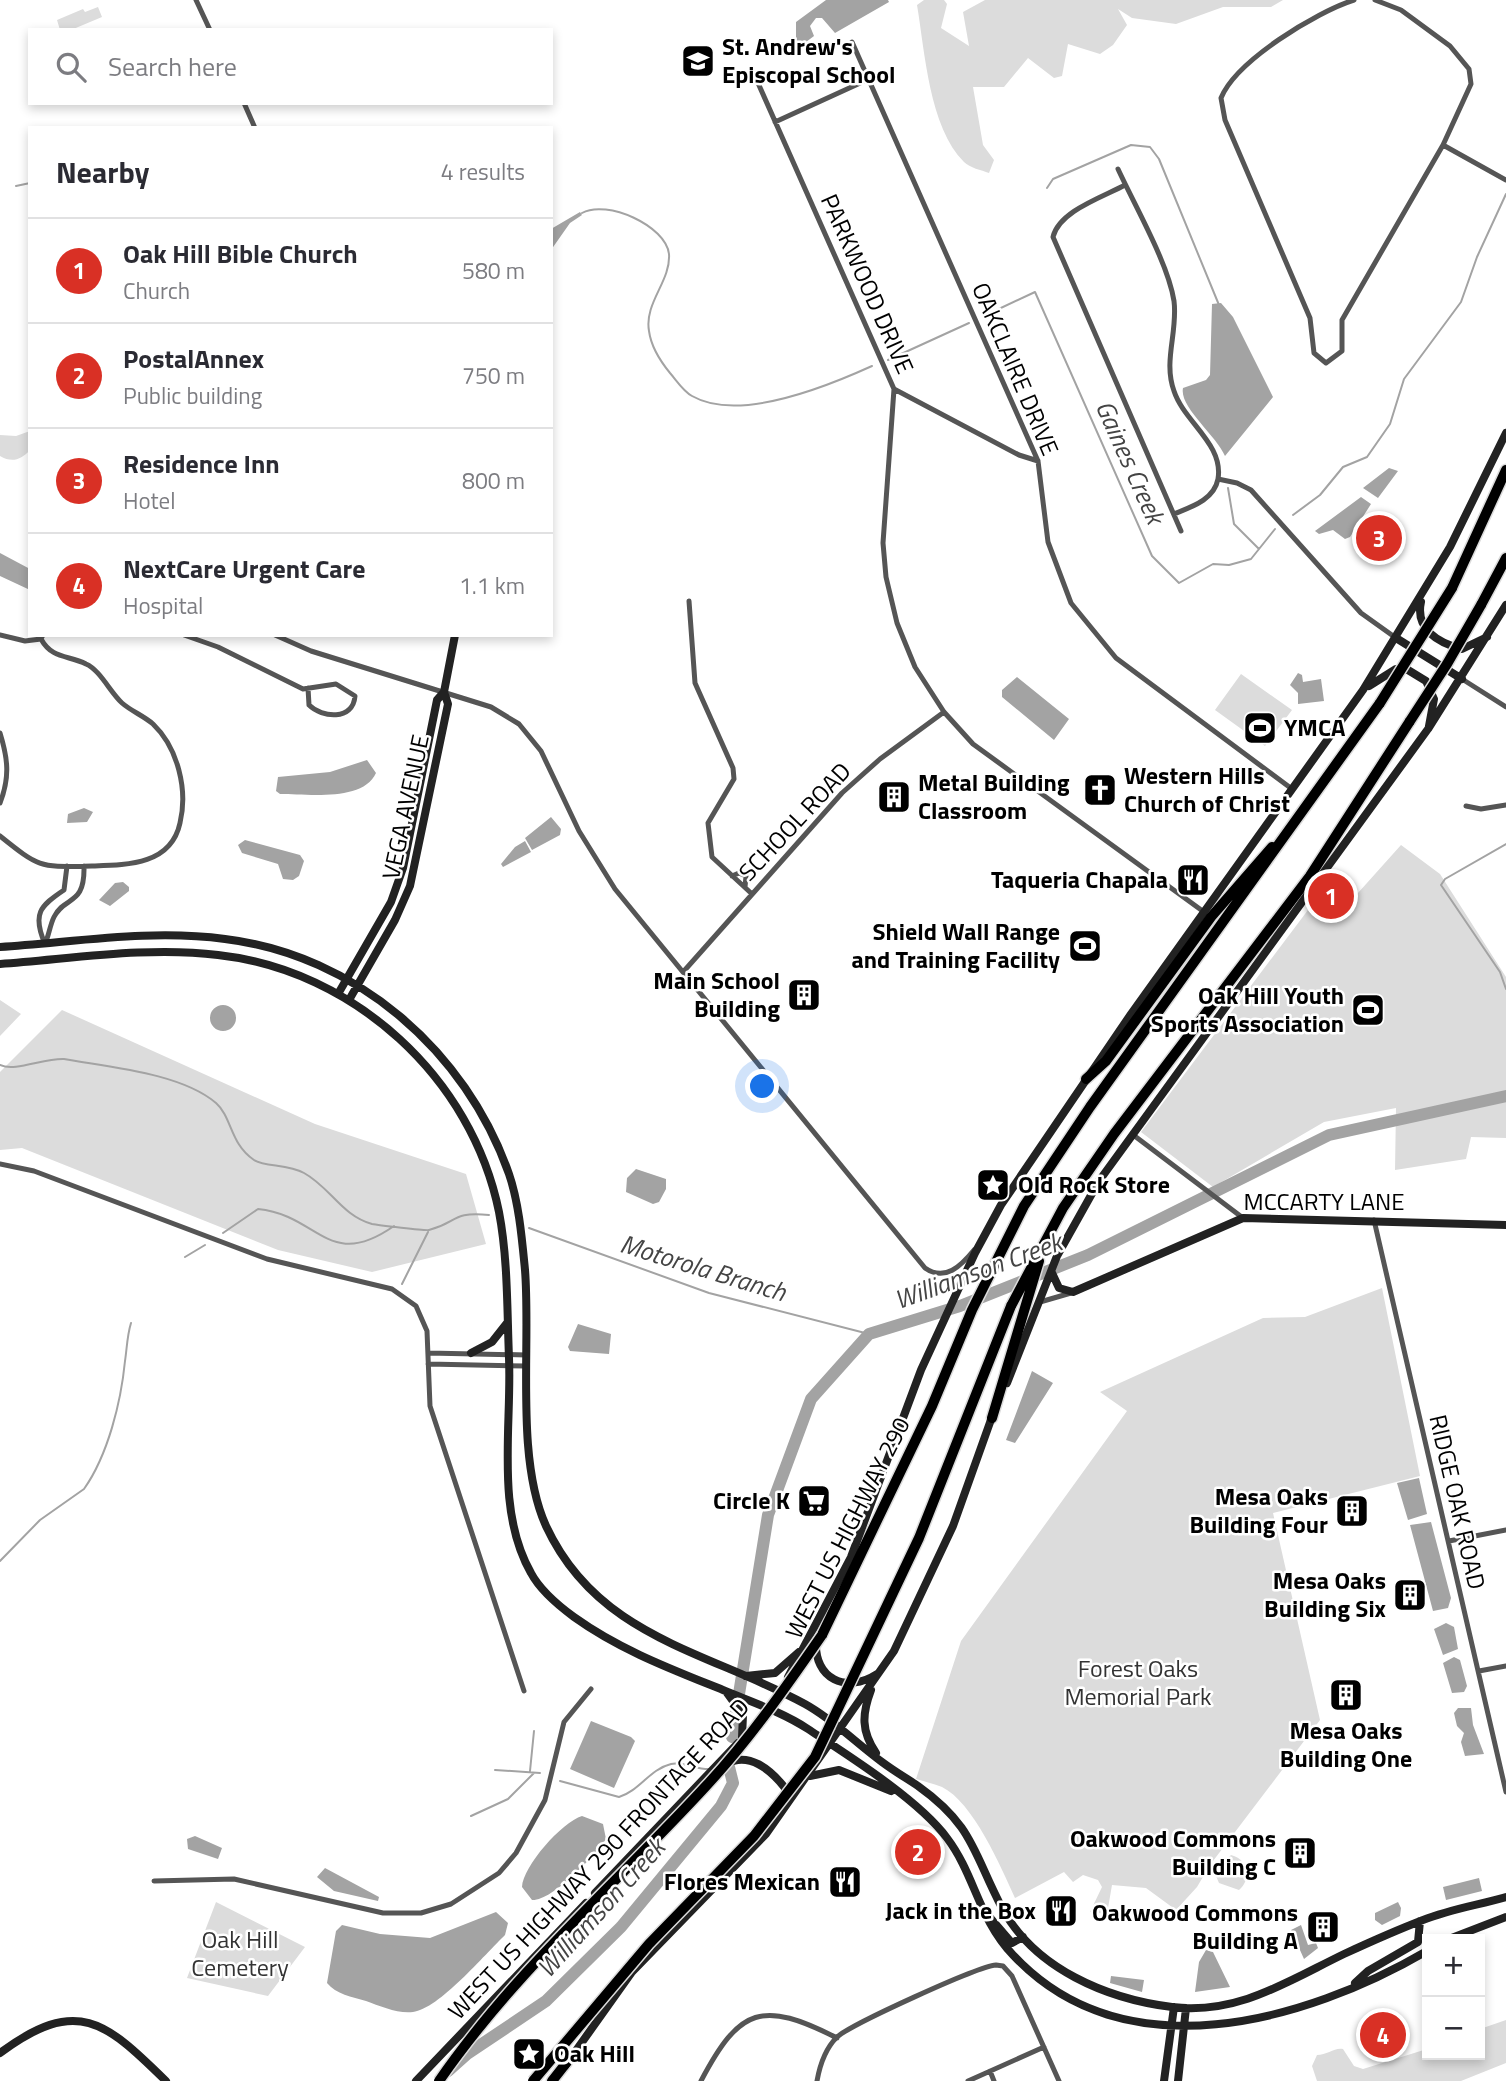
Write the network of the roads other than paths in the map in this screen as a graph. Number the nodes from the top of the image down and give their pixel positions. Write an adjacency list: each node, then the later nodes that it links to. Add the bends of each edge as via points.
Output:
1 (196, 0): 4 (street)
2 (1354, 0): 11 (street, via 1278,42 1247,65 1224,90 1220,107 1296,279 1310,318 1314,353 1326,363 1342,351 1342,320)
3 (1375, 0): 11 (street, via 1415,19 1450,46 1469,69 1469,93)
4 (209, 28)
5 (852, 42): 6 (street, OAKCLAIRE DRIVE)
6 (869, 79): 9 (street); 17 (street, OAKCLAIRE DRIVE)
7 (758, 83): 9 (street, PARKWOOD DRIVE)
8 (245, 105): 10 (street)
9 (775, 122): 15 (street, PARKWOOD DRIVE)
10 (254, 126)
11 (1443, 145): 13 (street)
12 (1118, 169): 14 (street)
13 (1506, 180)
14 (1125, 185): 19 (street, via 1171,290 1173,390 1185,414 1213,449); 20 (street, via 1069,216 1053,237)
15 (894, 389): 17 (street); 38 (street, PARKWOOD DRIVE, via 883,543 886,577 904,643)
16 (1506, 433): 23 (main road, WEST US HIGHWAY 290)
17 (1038, 461): 41 (street, OAKCLAIRE DRIVE, via 1048,542 1063,587 1085,623 1134,673)
18 (1506, 470): 45 (highway, bridge, via 1452,588 1380,703)
19 (1218, 479): 20 (street, via 1208,498); 32 (street, via 1251,490 1361,613)
20 (1174, 514): 21 (street)
21 (1181, 531)
22 (1506, 558): 68 (highway, bridge, via 1447,664 1310,876 1122,1123)
23 (1422, 596): 27 (main road, via 1421,622 1428,633 1450,646 1473,646); 32 (main road, WEST US HIGHWAY 290)
24 (689, 601): 49 (street, via 695,683 734,779 708,823 712,857)
25 (1506, 605): 27 (main road)
26 (0, 635): 28 (street, via 25,641)
27 (1489, 635): 33 (main road)
28 (42, 637): 48 (street, via 47,650 87,664 122,703 151,723 167,740 177,763 183,810 178,832 169,844 159,855 140,863)
29 (189, 637): 34 (street)
30 (279, 637): 36 (street, via 311,652)
31 (455, 637): 36 (main road, VEGA AVENUE)
32 (1396, 639): 33 (main road); 35 (main road, WEST US HIGHWAY 290)
33 (1462, 680): 37 (street); 39 (main road)
34 (308, 688): 34 (street, via 336,684 355,696 355,704 332,716 316,712 309,705)
35 (1363, 691): 39 (main road, via 1383,674 1408,670 1432,690); 41 (main road, WEST US HIGHWAY 290)
36 (444, 692): 55 (street, via 491,707 527,732 598,866); 56 (main road, VEGA AVENUE, via 437,700 401,876); 57 (main road, VEGA AVENUE, via 448,704 415,873 405,902)
37 (1506, 707)
38 (944, 712): 49 (street, SCHOOL ROAD, via 859,776); 50 (street, PARKWOOD DRIVE, via 993,760)
39 (1429, 729): 61 (main road)
40 (0, 733): 42 (street, via 8,775)
41 (1294, 790): 50 (main road, WEST US HIGHWAY 290)
42 (0, 803)
43 (1506, 805): 44 (street, via 1481,810)
44 (1466, 806)
45 (1291, 830): 60 (highway, via 1235,887 1106,1060); 128 (highway, WEST US HIGHWAY 290, bridge, via 1090,1107 1024,1206 822,1634 787,1686 708,1784 514,1985)
46 (0, 836): 47 (street, via 42,866)
47 (67, 866): 48 (street); 51 (street, via 64,890 40,912 38,927)
48 (84, 866): 51 (street, via 79,893 55,914)
49 (752, 894): 55 (street, SCHOOL ROAD)
50 (1205, 913): 60 (main road, WEST US HIGHWAY 290)
51 (45, 944): 52 (main road); 53 (main road); 56 (main road, via 154,933 223,938 287,953)
52 (0, 947)
53 (43, 961): 54 (main road); 58 (main road, via 218,954 278,968)
54 (0, 964)
55 (684, 971): 69 (street, via 932,1273 956,1268)
56 (347, 979): 57 (main road); 58 (main road, VEGA AVENUE)
57 (358, 986): 59 (main road, VEGA AVENUE); 62 (main road, via 401,1016 438,1052 469,1093)
58 (338, 994): 59 (main road)
59 (349, 1000): 63 (main road, via 394,1033 430,1070 464,1119)
60 (1086, 1079): 69 (main road, WEST US HIGHWAY 290, via 1012,1187)
61 (1132, 1134): 65 (street); 70 (main road, via 1099,1181)
62 (501, 1155): 63 (main road); 77 (main road, via 510,1177 525,1271)
63 (483, 1161): 73 (main road, via 499,1213)
64 (0, 1164): 74 (street, via 22,1167 267,1259 397,1292 416,1306 425,1321)
65 (1243, 1218): 66 (main road, MCCARTY LANE); 71 (main road, MCCARTY LANE)
66 (1374, 1220): 67 (main road, MCCARTY LANE); 84 (street, RIDGE OAK ROAD)
67 (1506, 1225)
68 (1047, 1235): 81 (highway); 129 (highway, bridge, via 1006,1318 919,1538 815,1757 754,1836 649,1944)
69 (981, 1242): 82 (main road, WEST US HIGHWAY 290, via 932,1345)
70 (1052, 1269): 71 (main road, via 1055,1284); 72 (main road)
71 (1073, 1292): 72 (street, MCCARTY LANE)
72 (1040, 1301): 81 (main road)
73 (507, 1324): 75 (main road, via 492,1342); 76 (main road)
74 (428, 1353): 75 (street); 78 (street)
75 (471, 1353): 76 (street)
76 (509, 1355): 77 (street); 79 (main road)
77 (527, 1355): 80 (main road)
78 (428, 1364): 79 (street); 94 (street, via 430,1406)
79 (509, 1366): 80 (street); 93 (main road, via 509,1494 515,1534 531,1575 561,1607 601,1637)
80 (527, 1366): 90 (main road, via 530,1469 535,1495 559,1551 614,1610 656,1638)
81 (992, 1418): 88 (main road, via 938,1561)
82 (869, 1503): 85 (main road, WEST US HIGHWAY 290 FRONTAGE ROAD, via 851,1557)
83 (1506, 1530): 84 (street)
84 (1449, 1541): 89 (street, RIDGE OAK ROAD)
85 (816, 1627): 86 (main road, WEST US HIGHWAY 290 FRONTAGE ROAD); 88 (main road, via 818,1659 829,1675 845,1685 862,1684)
86 (808, 1642): 90 (main road, via 781,1669); 95 (main road, WEST US HIGHWAY 290 FRONTAGE ROAD)
87 (1506, 1666): 89 (street)
88 (880, 1671): 91 (main road)
89 (1479, 1671): 103 (street, RIDGE OAK ROAD)
90 (743, 1676): 95 (main road)
91 (874, 1682): 97 (main road); 100 (main road, via 863,1722)
92 (591, 1689): 108 (street, via 564,1722 545,1800 516,1853 499,1873 451,1904 422,1913 383,1913 234,1879)
93 (724, 1690): 96 (main road); 98 (main road, via 743,1715)
94 (524, 1691)
95 (778, 1692): 96 (main road, WEST US HIGHWAY 290 FRONTAGE ROAD); 97 (main road)
96 (767, 1707): 98 (main road, WEST US HIGHWAY 290 FRONTAGE ROAD); 99 (main road)
97 (841, 1727): 99 (main road); 100 (main road)
98 (743, 1737): 101 (main road, WEST US HIGHWAY 290 FRONTAGE ROAD)
99 (830, 1744): 102 (main road); 104 (main road)
100 (881, 1762): 105 (main road)
101 (713, 1771): 107 (main road, via 734,1759 759,1763 785,1788); 127 (main road, WEST US HIGHWAY 290 FRONTAGE ROAD)
102 (810, 1776): 104 (main road, via 839,1770); 107 (main road)
103 (1506, 1792)
104 (897, 1793): 106 (main road)
105 (936, 1800): 106 (main road); 114 (main road, via 972,1841 1000,1904)
106 (920, 1811): 110 (main road, via 958,1855)
107 (782, 1812): 124 (main road, via 632,1972)
108 (154, 1881)
109 (1506, 1897): 112 (main road)
110 (980, 1907): 114 (main road, via 1012,1943); 120 (main road, via 1016,1959 1058,1991 1105,2013)
111 (1506, 1917): 113 (main road)
112 (1420, 1921): 116 (main road, via 1418,1942); 118 (main road, via 1272,1992 1235,2003)
113 (1462, 1934)
114 (1023, 1937): 117 (main road, via 1059,1967 1100,1990)
115 (1422, 1953): 116 (main road)
116 (1350, 1987): 119 (main road, via 1256,2020)
117 (1174, 2007): 118 (main road); 120 (main road)
118 (1186, 2008): 119 (main road)
119 (1185, 2026): 120 (main road); 137 (main road)
120 (1172, 2027): 136 (main road)
121 (837, 2038): 122 (street, via 996,1965 1012,1976); 131 (street, via 791,2016 757,2017 727,2035); 132 (street, via 822,2059)
122 (1044, 2047): 125 (street); 135 (street)
123 (0, 2053): 126 (main road, via 25,2035 65,2019 100,2025 125,2040)
124 (567, 2062): 130 (highway)
125 (989, 2071): 133 (street); 134 (street)
126 (166, 2081)
127 (416, 2081)
128 (439, 2081)
129 (533, 2081)
130 (554, 2081)
131 (701, 2081)
132 (817, 2081)
133 (968, 2081)
134 (994, 2081)
135 (1059, 2081)
136 (1164, 2081)
137 (1178, 2081)

